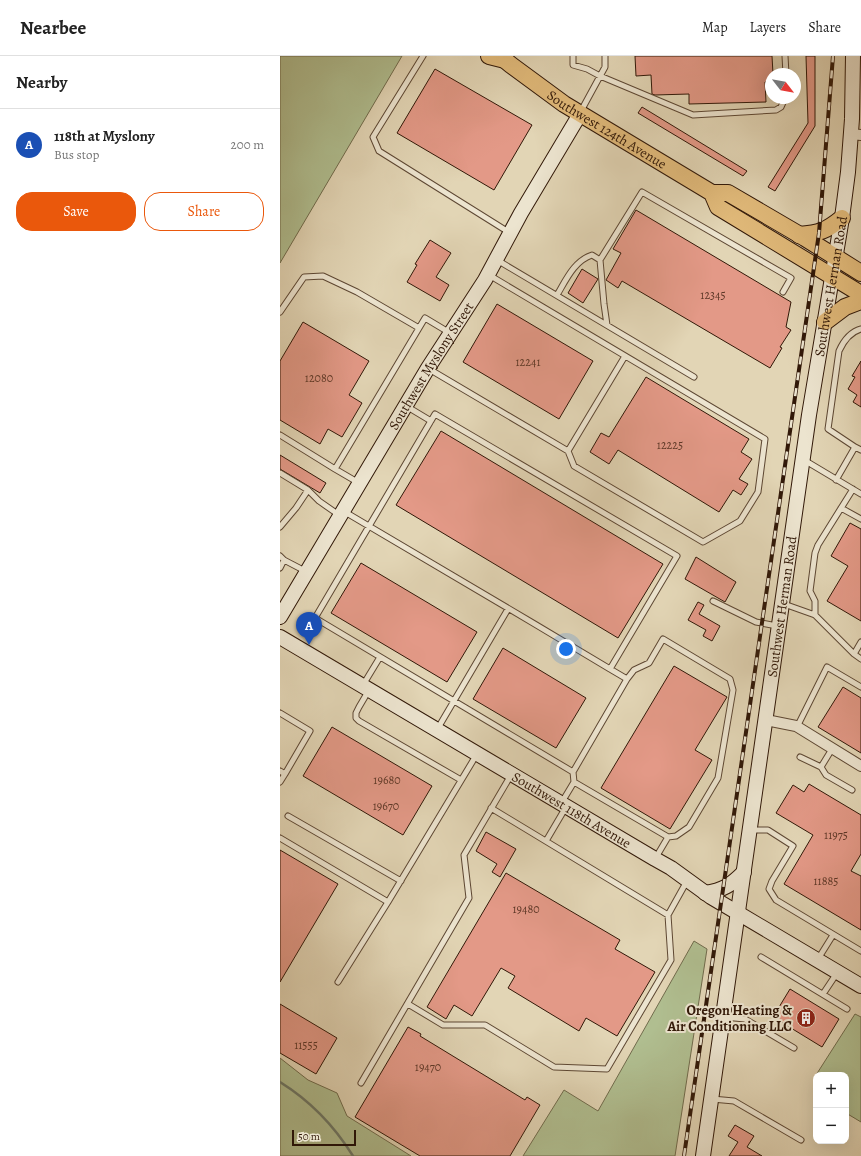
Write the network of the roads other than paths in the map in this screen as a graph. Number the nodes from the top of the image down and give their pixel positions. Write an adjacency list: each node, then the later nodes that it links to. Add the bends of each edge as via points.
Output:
1 (423, 56): 15 (lane, via 373,137 379,151)
2 (489, 56): 7 (main road, Southwest 124th Avenue)
3 (573, 56): 9 (lane, via 573,65)
4 (605, 56): 9 (lane, via 605,67)
5 (785, 56): 8 (lane)
6 (853, 56): 12 (street, Southwest Herman Road)
7 (504, 58): 11 (main road, Southwest 124th Avenue)
8 (786, 68)
9 (600, 76): 10 (lane, via 693,115 776,110); 11 (lane)
10 (782, 104)
11 (580, 114): 13 (main road, Southwest 124th Avenue); 15 (street, Southwest Myslony Street)
12 (856, 135): 14 (street, Southwest Herman Road)
13 (712, 194): 16 (main road, via 728,192); 22 (main road, Southwest 124th Avenue, via 718,207)
14 (842, 218): 16 (main road, via 825,231); 17 (street, Southwest Herman Road)
15 (510, 233): 18 (street, Southwest Myslony Street)
16 (799, 234): 17 (main road)
17 (836, 257): 20 (main road); 22 (street, Southwest Herman Road)
18 (496, 260): 21 (street, Southwest Myslony Street); 25 (lane)
19 (600, 260): 23 (lane, via 642,192 791,278); 25 (lane, via 592,255 578,262); 29 (lane)
20 (861, 273)
21 (488, 274): 32 (street, Southwest Myslony Street); 33 (lane)
22 (833, 277): 24 (main road, Southwest 124th Avenue); 28 (street, Southwest Herman Road)
23 (783, 292)
24 (861, 294)
25 (557, 295): 29 (lane)
26 (861, 302): 28 (main road, via 845,307)
27 (280, 312): 30 (lane, via 304,277 323,276 357,292)
28 (825, 322): 42 (street, Southwest Herman Road)
29 (607, 325): 35 (lane)
30 (419, 328): 32 (lane, via 425,318); 43 (lane)
31 (861, 329): 39 (lane, via 854,331 844,341 840,351 828,429)
32 (451, 334): 34 (street, Southwest Myslony Street)
33 (625, 356): 41 (lane); 41 (lane, via 765,439 758,492 740,521 703,542 574,466)
34 (428, 368): 36 (street, Southwest Myslony Street); 41 (lane)
35 (694, 377)
36 (406, 406): 37 (lane); 46 (street, Southwest Myslony Street)
37 (431, 421): 53 (lane); 69 (lane, via 435,414 677,556)
38 (280, 435): 43 (lane)
39 (855, 447): 40 (lane); 45 (lane)
40 (861, 450)
41 (568, 451)
42 (803, 460): 45 (lane); 59 (street, Southwest Herman Road)
43 (336, 469): 46 (lane)
44 (280, 473): 47 (lane)
45 (836, 480): 48 (lane)
46 (360, 484): 51 (street, Southwest Myslony Street)
47 (308, 490): 51 (lane, via 319,501); 54 (lane)
48 (853, 490): 49 (lane); 50 (lane)
49 (861, 494)
50 (841, 508): 52 (lane); 61 (lane, via 815,553 810,591 815,601)
51 (342, 514): 53 (lane); 57 (street, Southwest Myslony Street)
52 (861, 519)
53 (369, 526): 60 (lane); 67 (lane, via 315,618)
54 (280, 527)
55 (282, 558): 56 (lane); 57 (lane)
56 (280, 568)
57 (307, 572): 62 (street, Southwest Myslony Street)
58 (713, 602): 63 (lane, via 756,622)
59 (783, 604): 61 (lane); 63 (street, Southwest Herman Road)
60 (508, 608): 69 (lane); 73 (lane)
61 (816, 615): 66 (lane)
62 (280, 617)
63 (779, 626): 75 (street, Southwest Herman Road)
64 (280, 637): 72 (street, Southwest 118th Avenue)
65 (861, 642): 66 (lane)
66 (854, 654): 68 (lane)
67 (380, 657): 72 (lane); 73 (lane)
68 (861, 659)
69 (610, 669): 70 (lane)
70 (627, 679): 84 (lane); 94 (lane, via 634,670 649,663 663,639 730,679 732,690 718,778 689,827 676,836)
71 (861, 687): 76 (lane, via 827,667)
72 (366, 688): 77 (street, Southwest 118th Avenue); 86 (lane, via 356,718)
73 (454, 701): 77 (lane); 84 (lane)
74 (280, 713): 83 (lane, via 310,731)
75 (766, 720): 76 (street); 93 (street, Southwest Herman Road)
76 (797, 727): 78 (street)
77 (437, 730): 79 (street, Southwest 118th Avenue)
78 (832, 749): 81 (street); 82 (lane)
79 (477, 753): 85 (street, Southwest 118th Avenue); 86 (lane)
80 (800, 757): 82 (lane)
81 (861, 766)
82 (821, 767): 89 (lane, via 826,775)
83 (282, 772): 87 (lane)
84 (573, 772): 88 (lane)
85 (512, 774): 90 (street, Southwest 118th Avenue); 91 (lane)
86 (461, 780): 100 (lane)
87 (280, 782)
88 (574, 782): 90 (lane); 94 (lane)
89 (852, 790)
90 (564, 805): 96 (lane); 97 (street, Southwest 118th Avenue)
91 (492, 808): 96 (lane); 113 (lane, via 464,855 469,898)
92 (288, 816): 100 (lane)
93 (750, 830): 98 (street, Southwest Herman Road); 105 (lane, via 768,830 793,846 772,881 769,889 772,896)
94 (668, 837): 97 (lane)
95 (280, 838): 102 (lane)
96 (546, 841): 104 (lane)
97 (655, 859): 99 (street, Southwest 118th Avenue)
98 (744, 872): 101 (street, via 734,883 722,890); 103 (street, Southwest Herman Road)
99 (687, 880): 101 (street, Southwest 118th Avenue); 104 (lane)
100 (400, 881): 102 (lane)
101 (705, 893): 103 (street, Southwest 118th Avenue)
102 (388, 902): 110 (lane)
103 (738, 913): 108 (street, Southwest 118th Avenue); 115 (street, Southwest Herman Road)
104 (668, 915): 113 (lane, via 671,960 607,1069 554,1067 485,1025 443,1025)
105 (833, 935): 106 (lane); 108 (lane)
106 (861, 951)
107 (761, 957): 112 (lane)
108 (818, 960): 109 (street, Southwest 118th Avenue)
109 (837, 972): 111 (street, Southwest 118th Avenue); 112 (lane)
110 (338, 982)
111 (861, 986)
112 (824, 994): 114 (lane)
113 (408, 1004): 117 (lane)
114 (848, 1009)
115 (723, 1017): 116 (lane, via 745,1019); 118 (street, Southwest Herman Road)
116 (794, 1048)
117 (362, 1083)
118 (711, 1099): 119 (lane, via 734,1101); 120 (street, Southwest Herman Road)
119 (801, 1140)
120 (703, 1156)

